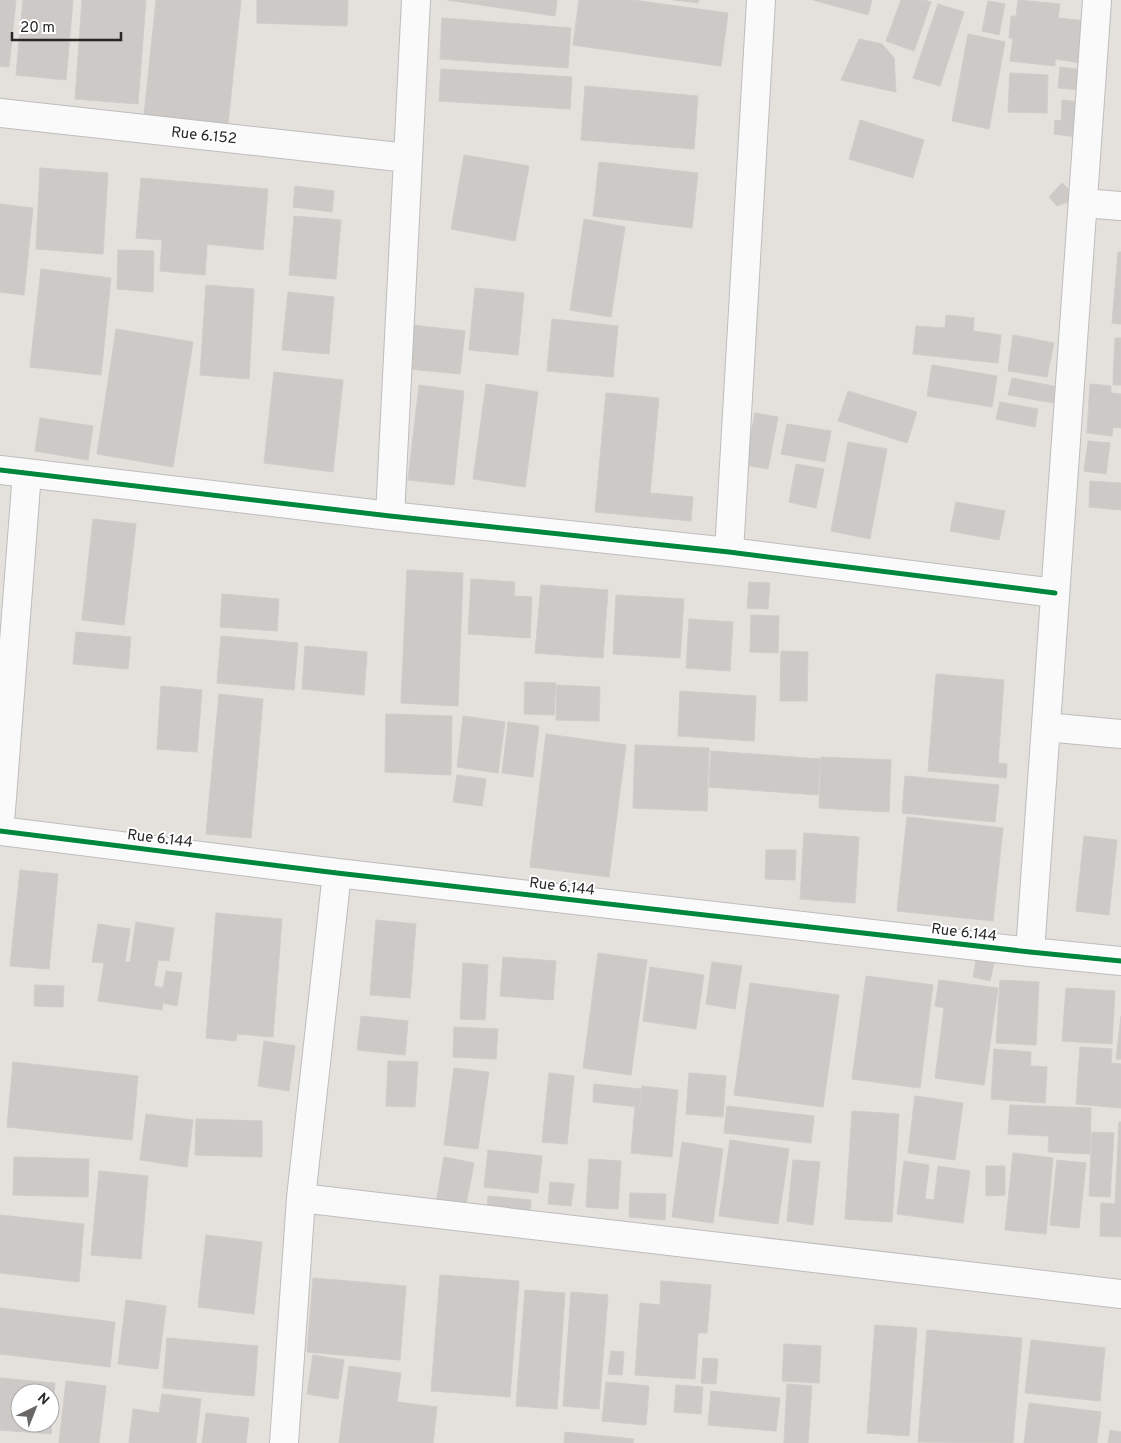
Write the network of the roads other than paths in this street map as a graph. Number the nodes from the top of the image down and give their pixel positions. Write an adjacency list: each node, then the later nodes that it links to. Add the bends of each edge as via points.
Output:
1 (416, 0): 5 (street)
2 (761, 0): 11 (street)
3 (1097, 0): 6 (street)
4 (0, 113): 5 (street, Rue 6.152)
5 (408, 158): 10 (street)
6 (1083, 202): 7 (street); 12 (street)
7 (1121, 206)
8 (0, 470): 9 (street)
9 (27, 473): 10 (street); 15 (street)
10 (390, 516): 11 (street)
11 (729, 552): 12 (street)
12 (1055, 593): 13 (street)
13 (1046, 727): 14 (street); 18 (street)
14 (1121, 734)
15 (0, 823)
16 (0, 831): 17 (street, Rue 6.144)
17 (337, 873): 18 (street, Rue 6.144); 20 (street)
18 (1030, 952): 19 (street, Rue 6.144)
19 (1121, 961)
20 (301, 1198): 21 (street); 22 (street)
21 (1121, 1294)
22 (284, 1443)

